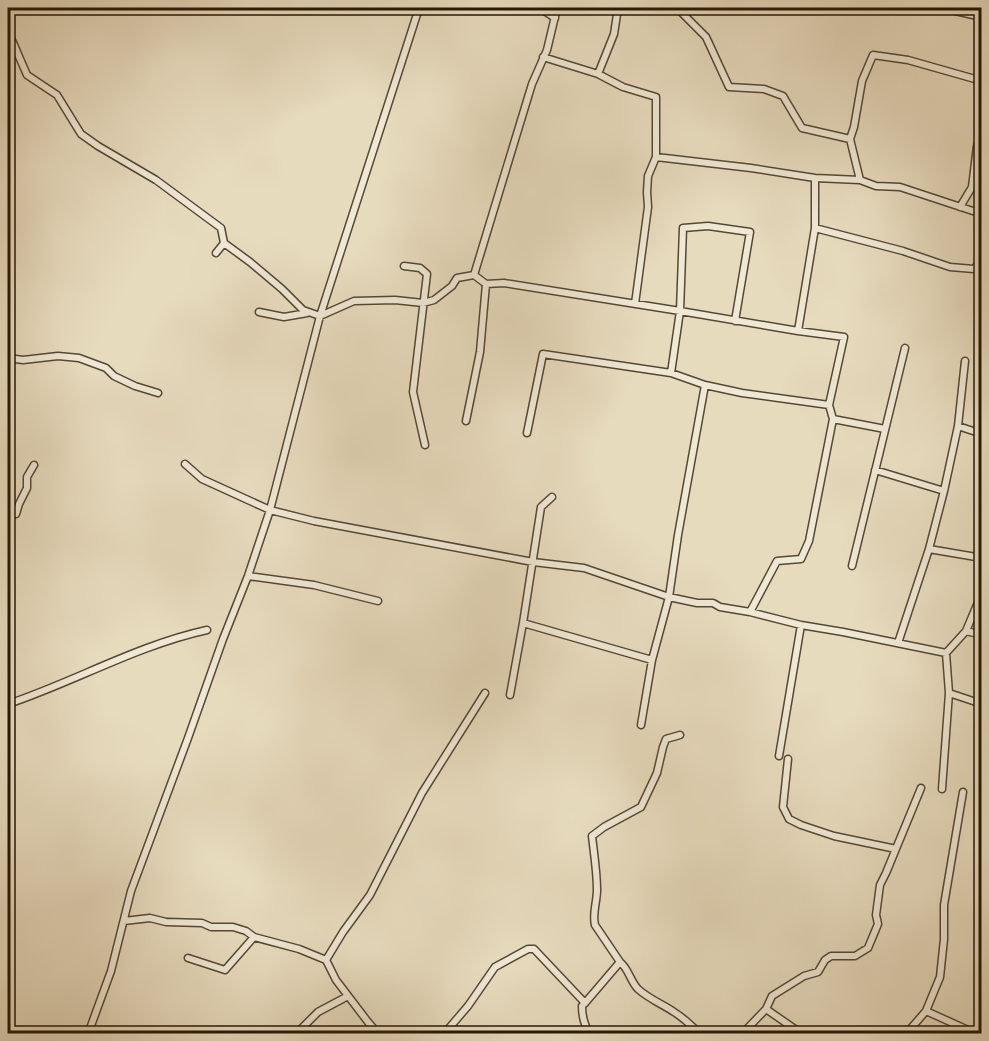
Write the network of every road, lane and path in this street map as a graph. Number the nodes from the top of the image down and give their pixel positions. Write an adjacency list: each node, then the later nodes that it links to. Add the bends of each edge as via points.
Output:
1 (419, 8): 32 (street)
2 (540, 8): 8 (street)
3 (557, 8): 8 (street)
4 (618, 8): 11 (street, via 614,34)
5 (677, 8): 14 (street, via 706,38 729,87 764,89 783,96 802,128)
6 (942, 8): 7 (street)
7 (981, 17)
8 (555, 18): 10 (street)
9 (8, 31): 21 (street, via 27,75 57,95 81,134 156,180 221,228)
10 (543, 57): 11 (street); 25 (street)
11 (598, 74): 15 (street, via 656,97)
12 (981, 81): 14 (street, via 908,60 873,55 862,81)
13 (981, 135): 18 (street, via 972,187)
14 (850, 139): 17 (street)
15 (656, 157): 16 (street); 28 (street, via 648,176 648,207)
16 (814, 178): 17 (street); 20 (street)
17 (860, 180): 18 (street, via 876,186 900,187)
18 (960, 207): 19 (street)
19 (981, 214)
20 (816, 228): 23 (street, via 950,267 974,269); 34 (street)
21 (224, 243): 22 (street); 31 (street)
22 (216, 253)
23 (981, 259)
24 (404, 266): 27 (street, via 420,268 427,274)
25 (474, 275): 26 (street); 27 (street, via 457,278 434,300)
26 (486, 284): 28 (street, via 504,283); 43 (street, via 480,352)
27 (423, 303): 32 (street, via 354,301); 48 (street, via 412,392)
28 (635, 304): 29 (street)
29 (680, 311): 33 (street); 33 (street, via 683,228 708,226 750,232); 38 (street)
30 (259, 312): 31 (street, via 284,316)
31 (311, 313): 32 (street)
32 (320, 316): 54 (street)
33 (735, 321): 34 (street)
34 (798, 332): 41 (street, via 844,337)
35 (905, 348): 45 (street)
36 (8, 358): 40 (street, via 80,358 135,386)
37 (965, 362): 44 (street)
38 (671, 373): 39 (street); 46 (street, via 543,354)
39 (705, 385): 41 (street); 62 (street)
40 (158, 393)
41 (829, 405): 42 (street)
42 (833, 419): 45 (street); 64 (street, via 808,542 801,559 777,561)
43 (466, 421)
44 (958, 426): 47 (street); 52 (street)
45 (885, 429): 51 (street)
46 (527, 433)
47 (981, 434)
48 (425, 445)
49 (185, 464): 54 (street, via 202,479)
50 (34, 465): 55 (street)
51 (875, 470): 52 (street); 59 (street)
52 (944, 491): 56 (street)
53 (552, 497): 58 (street, via 541,507)
54 (270, 510): 58 (street); 60 (street)
55 (16, 514)
56 (929, 549): 57 (street); 70 (street)
57 (981, 558)
58 (533, 562): 62 (street, via 584,568); 65 (street)
59 (852, 566)
60 (248, 576): 63 (street, via 314,585); 86 (street, via 130,891)
61 (981, 593): 68 (street)
62 (669, 597): 64 (street); 72 (street)
63 (378, 601)
64 (750, 612): 66 (street)
65 (523, 623): 72 (street); 75 (street)
66 (801, 625): 70 (street); 80 (street)
67 (207, 630): 76 (street, via 187,634)
68 (966, 631): 69 (street); 71 (street)
69 (981, 635)
70 (898, 643): 71 (street)
71 (946, 653): 74 (street)
72 (652, 660): 78 (street)
73 (485, 693): 89 (street, via 422,792 370,895)
74 (949, 693): 77 (street); 83 (street)
75 (510, 695)
76 (8, 704)
77 (981, 704)
78 (641, 725)
79 (680, 735): 90 (street, via 666,739 657,773 641,807 592,836 597,875 593,918)
80 (779, 756)
81 (788, 759): 85 (street, via 783,807 789,819 834,836)
82 (921, 788): 85 (street)
83 (942, 789)
84 (963, 792): 94 (street, via 944,904 940,977)
85 (896, 849): 93 (street, via 880,885 878,924 868,948 855,956 831,956 818,972 804,975 772,996)
86 (124, 921): 87 (street, via 150,918 202,923 232,927); 95 (street)
87 (254, 937): 88 (street, via 225,970); 89 (street)
88 (188, 958)
89 (326, 960): 91 (street)
90 (620, 962): 92 (street); 100 (street, via 637,988)
91 (348, 996): 96 (street, via 318,1012); 97 (street)
92 (585, 1003): 98 (street, via 534,949 528,949 495,967); 99 (street, via 582,1012)
93 (766, 1009): 101 (street); 102 (street)
94 (926, 1011): 103 (street); 104 (street)
95 (88, 1034)
96 (296, 1034)
97 (381, 1034)
98 (444, 1034)
99 (590, 1034)
100 (700, 1034)
101 (742, 1034)
102 (802, 1034)
103 (906, 1034)
104 (972, 1034)

